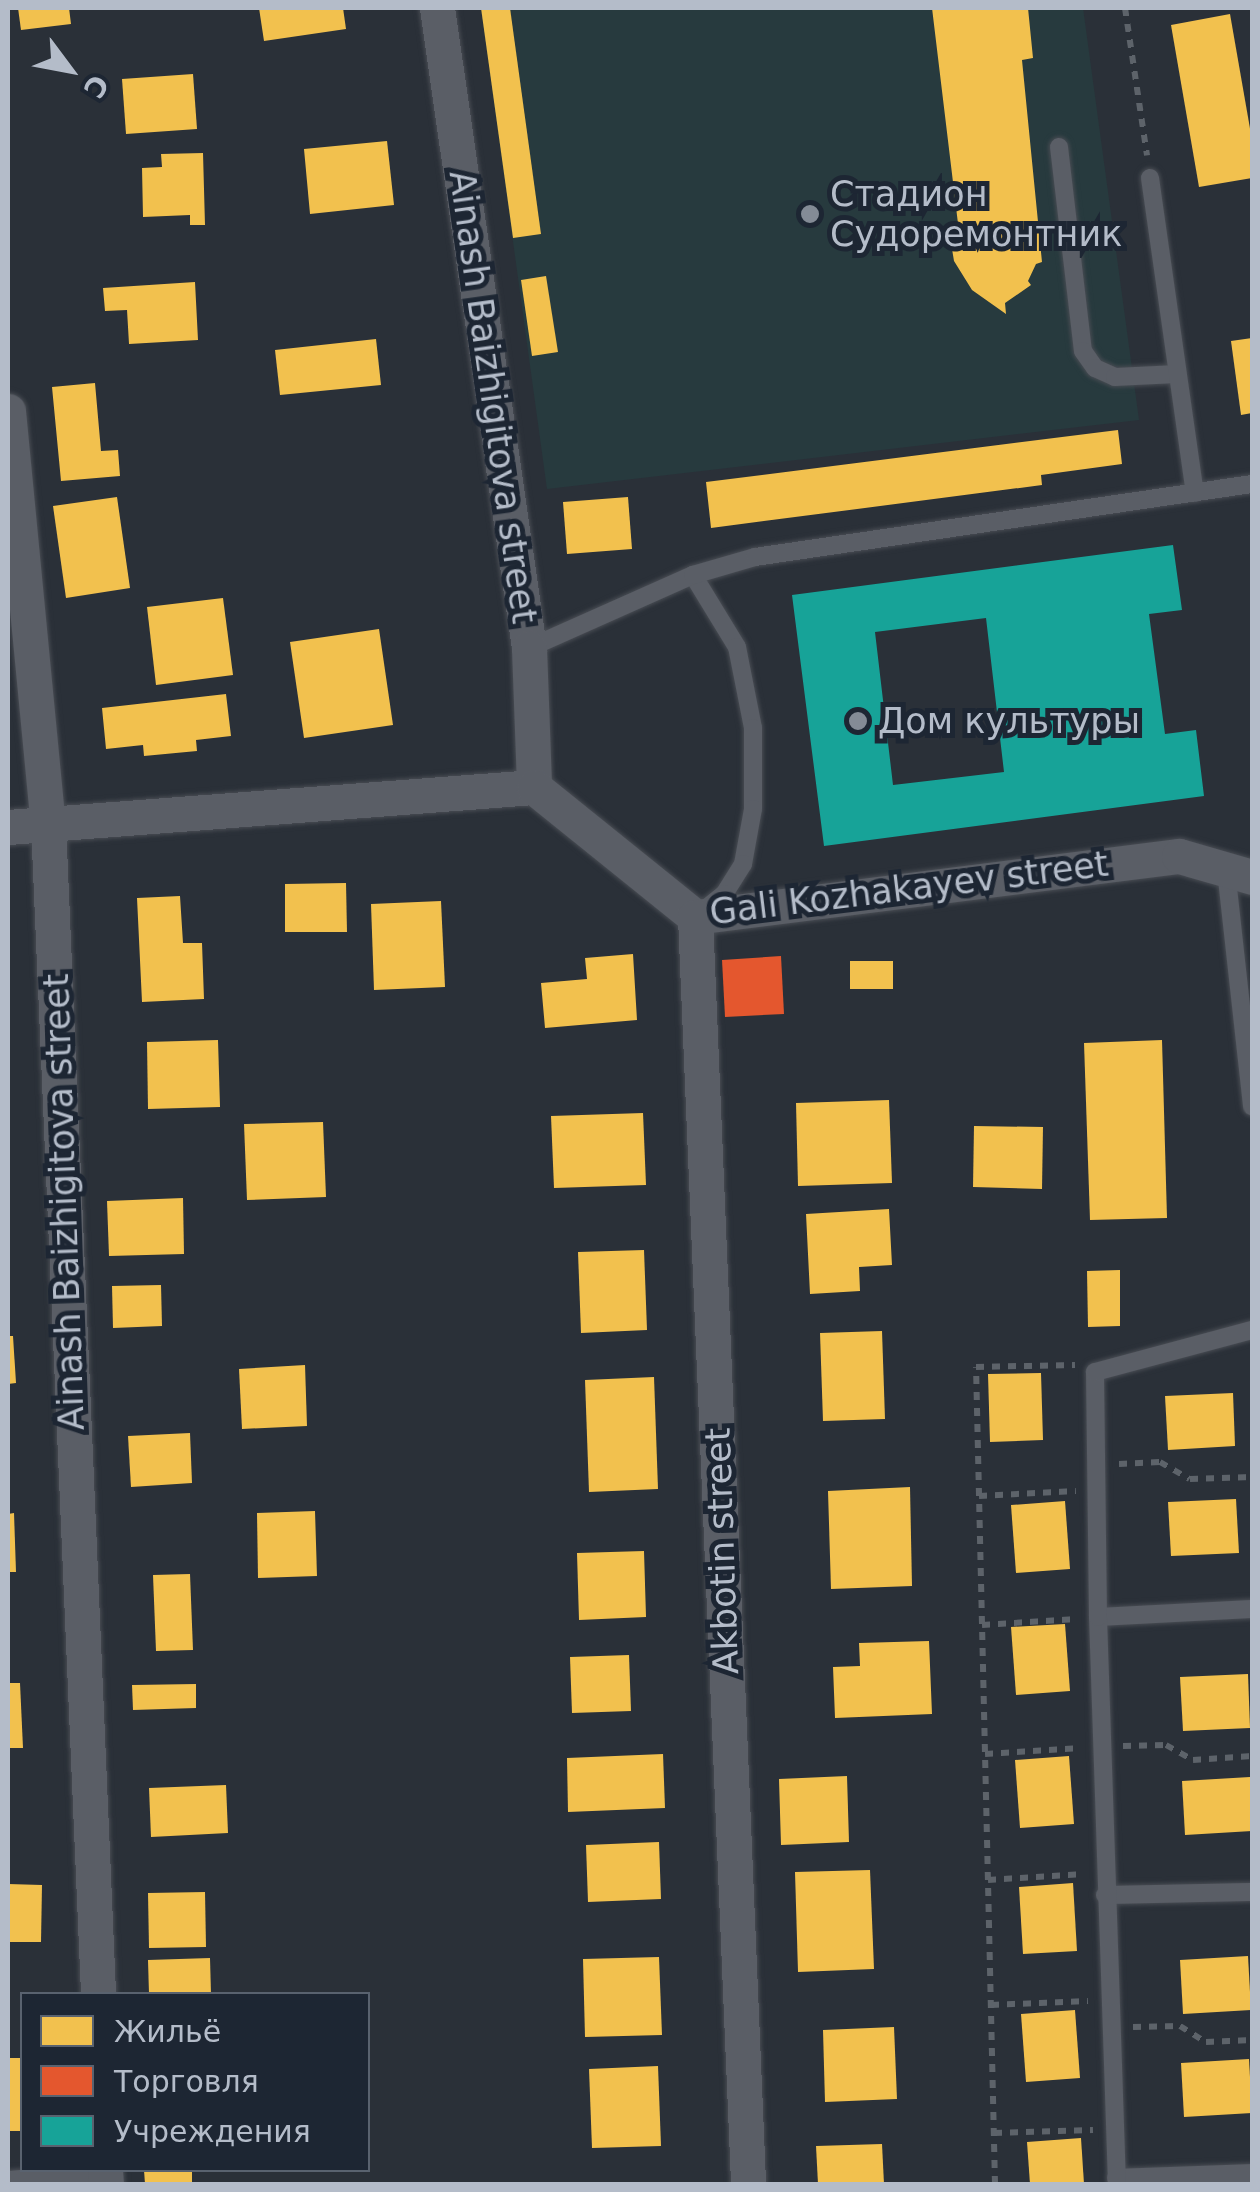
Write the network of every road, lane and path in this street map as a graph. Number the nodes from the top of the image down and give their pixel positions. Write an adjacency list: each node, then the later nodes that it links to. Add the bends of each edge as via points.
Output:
1 (437, 8): 10 (street, Ainash Baizhigitova street)
2 (1125, 8): 4 (path)
3 (1059, 147): 5 (lane, via 1083,351 1095,368 1115,377)
4 (1150, 178): 5 (lane)
5 (1177, 374): 8 (lane)
6 (8, 411): 12 (street, Ainash Baizhigitova street)
7 (1252, 484): 8 (lane)
8 (1195, 494): 9 (lane, via 754,557)
9 (693, 575): 10 (lane); 15 (lane, via 737,647 753,728 753,809 743,864 724,894)
10 (529, 648): 11 (street, Ainash Baizhigitova street)
11 (534, 787): 12 (street); 15 (street, Gali Kozhakayev street)
12 (48, 824): 13 (street); 30 (street, Ainash Baizhigitova street)
13 (8, 827)
14 (1240, 873): 15 (street, Gali Kozhakayev street, via 1179,856); 16 (lane)
15 (696, 917): 41 (street, Akbotin street)
16 (1252, 1107)
17 (1252, 1330): 18 (lane)
18 (1096, 1372): 19 (lane); 22 (path, via 1074,1365 976,1367)
19 (1096, 1465): 20 (path, via 1160,1462 1190,1479); 21 (lane)
20 (1252, 1476)
21 (1097, 1490): 22 (path); 24 (lane)
22 (979, 1496): 25 (path)
23 (1252, 1609): 24 (lane)
24 (1098, 1618): 25 (path); 26 (lane)
25 (982, 1625): 27 (path)
26 (1105, 1873): 27 (path); 29 (lane)
27 (988, 1880): 32 (path)
28 (1252, 1892): 29 (lane)
29 (1105, 1895): 31 (lane)
30 (98, 1992)
31 (1110, 2000): 32 (path); 33 (lane)
32 (991, 2005): 36 (path)
33 (1110, 2028): 34 (path, via 1180,2026 1206,2042); 35 (lane)
34 (1252, 2040)
35 (1114, 2129): 36 (path); 40 (lane)
36 (994, 2133): 42 (path)
37 (1252, 2174): 40 (lane)
38 (106, 2175): 39 (lane)
39 (8, 2180)
40 (1116, 2181)
41 (748, 2184)
42 (995, 2184)

